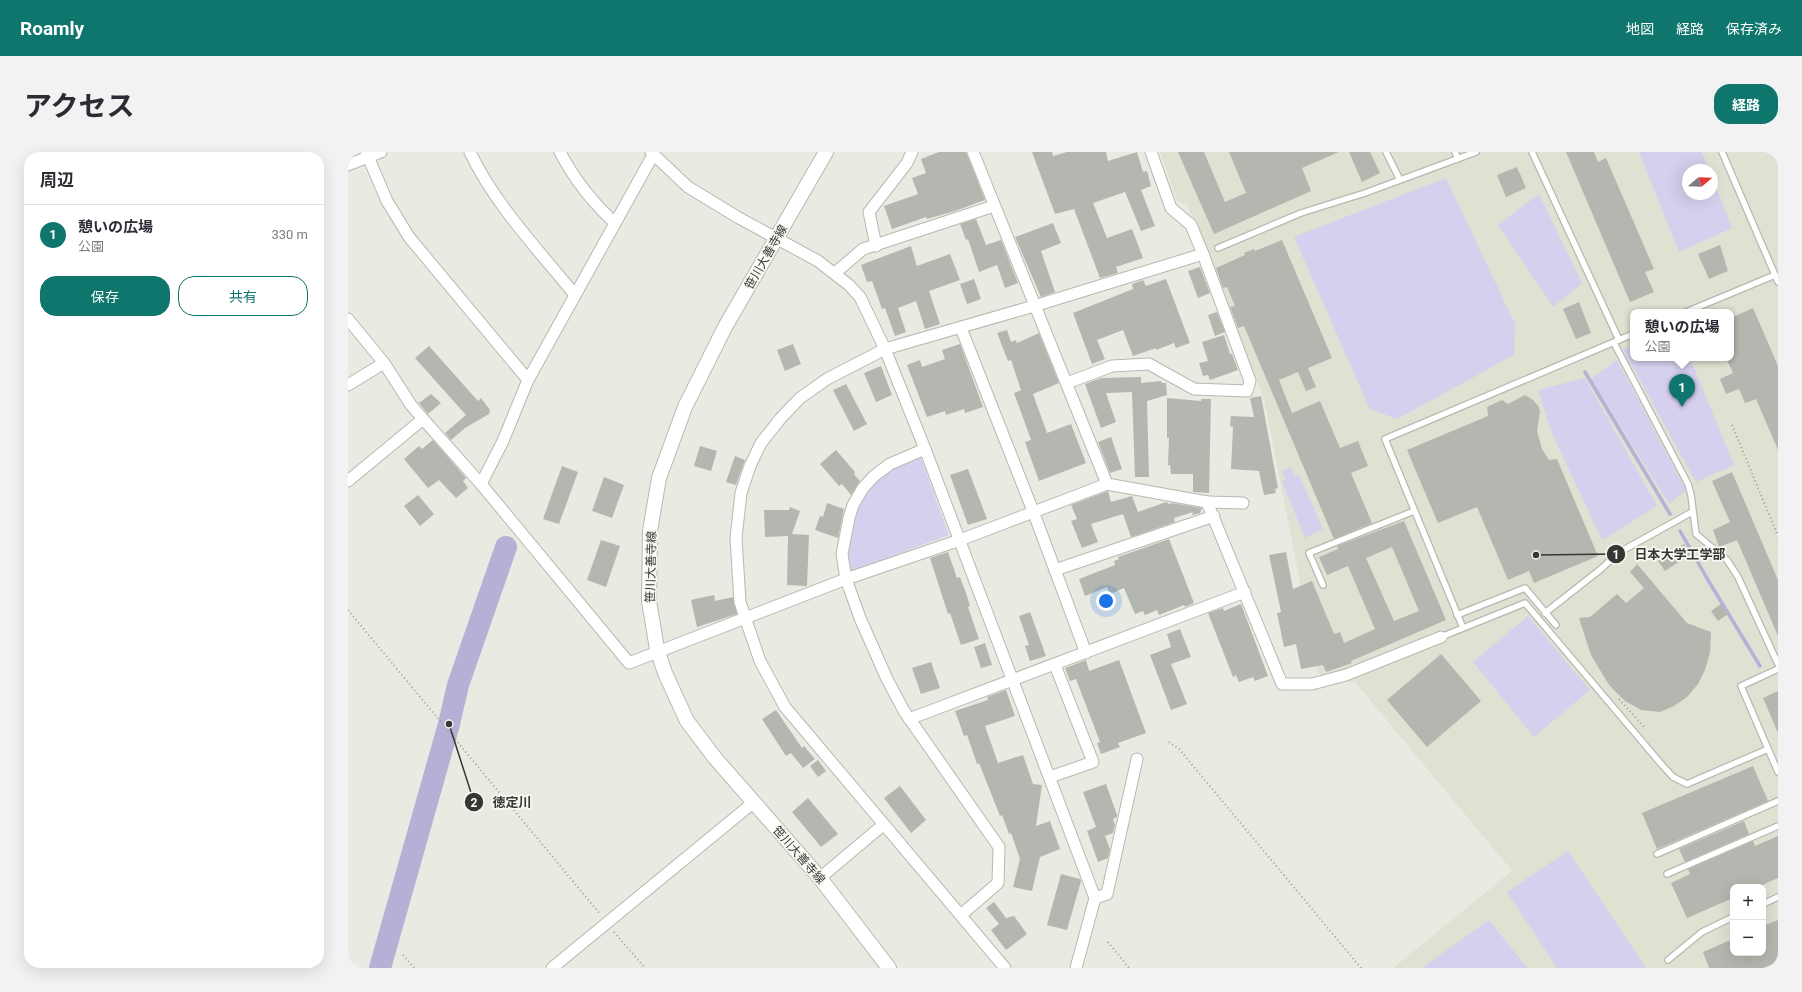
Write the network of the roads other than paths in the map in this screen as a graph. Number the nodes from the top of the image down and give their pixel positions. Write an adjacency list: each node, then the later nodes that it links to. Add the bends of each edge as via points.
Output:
1 (380, 152): 13 (street)
2 (470, 152): 27 (street, via 480,172 526,236)
3 (560, 152): 19 (street, via 570,172 597,207)
4 (826, 152): 20 (street, 笹川大善寺線)
5 (912, 152): 21 (street, via 907,163 869,212)
6 (973, 152): 18 (street)
7 (1151, 152): 23 (street, via 1171,208 1191,225)
8 (1386, 152): 17 (lane)
9 (1455, 152): 15 (lane)
10 (1476, 152): 15 (lane)
11 (1532, 152): 33 (lane)
12 (1724, 153): 25 (lane)
13 (367, 154): 16 (street); 36 (street, via 387,201 409,237)
14 (652, 154): 19 (street); 20 (street, via 688,187)
15 (1458, 159): 17 (lane)
16 (348, 165)
17 (1400, 180): 22 (lane, via 1301,213)
18 (994, 206): 21 (street); 28 (street)
19 (615, 223): 27 (street)
20 (777, 239): 24 (street); 61 (street, 笹川大善寺線, via 698,378 684,407 659,478 650,531 648,577 649,601)
21 (876, 246): 24 (street, via 864,250)
22 (1218, 248)
23 (1203, 254): 28 (street); 37 (street, via 1250,381 1247,391 1194,389 1149,364 1112,366)
24 (835, 272): 34 (street, via 860,297)
25 (1775, 275): 26 (lane); 29 (lane)
26 (1778, 282)
27 (575, 295): 36 (street)
28 (1034, 306): 31 (street); 37 (street)
29 (1693, 309)
30 (348, 319): 35 (street)
31 (961, 328): 34 (street); 47 (street)
32 (1630, 335): 33 (lane)
33 (1616, 341): 46 (lane, via 1385,439); 48 (lane, via 1688,484)
34 (885, 349): 40 (street); 57 (street, via 827,380 800,398 761,443 741,493 736,538 740,602)
35 (384, 363): 38 (street); 39 (street)
36 (528, 380): 42 (street, via 503,441)
37 (1067, 383): 43 (street)
38 (348, 385)
39 (423, 419): 41 (street); 42 (street)
40 (925, 449): 50 (street); 52 (street, via 890,464 869,482 853,505 842,554)
41 (348, 481)
42 (481, 484): 61 (street, via 629,663)
43 (1108, 484): 44 (street); 47 (street)
44 (1207, 502): 45 (street); 49 (street)
45 (1243, 503)
46 (1414, 510): 53 (lane, via 1309,553); 56 (lane)
47 (1033, 511): 50 (street); 51 (street)
48 (1692, 512): 55 (lane, via 1618,553); 63 (lane, via 1696,534 1727,560 1738,577)
49 (1214, 516): 51 (street); 54 (street)
50 (960, 540): 52 (street); 66 (street)
51 (1055, 570): 62 (street)
52 (846, 579): 57 (street); 67 (street, via 887,679)
53 (1322, 585)
54 (1245, 592): 60 (street, via 1282,684 1312,684 1346,675); 62 (street)
55 (1545, 613): 56 (lane, via 1525,588); 58 (lane)
56 (1457, 615): 59 (lane)
57 (745, 617): 61 (street); 74 (street, via 760,661 785,707)
58 (1556, 625)
59 (1463, 628): 60 (lane); 68 (lane, via 1525,604 1672,777 1686,784)
60 (1441, 637)
61 (658, 652): 73 (street, 笹川大善寺線, via 687,721 715,758)
62 (1086, 653): 64 (street)
63 (1778, 664)
64 (1055, 665): 66 (street); 71 (street, via 1093,762)
65 (1778, 669): 68 (lane, via 1741,686)
66 (1014, 680): 67 (street); 71 (street)
67 (909, 718): 82 (street, via 999,848 998,883)
68 (1768, 749): 70 (lane)
69 (1137, 759): 80 (street, via 1107,894)
70 (1778, 772)
71 (1050, 777): 80 (street)
72 (1778, 801): 76 (lane)
73 (754, 802): 78 (street, 笹川大善寺線); 85 (street)
74 (883, 825): 78 (street); 82 (street)
75 (1778, 826): 77 (lane)
76 (1657, 854)
77 (1667, 874)
78 (820, 878): 86 (street, 笹川大善寺線)
79 (1778, 897): 81 (lane)
80 (1095, 898): 88 (street)
81 (1766, 903)
82 (960, 914): 87 (street)
83 (1730, 918): 84 (lane, via 1702,932)
84 (1668, 960)
85 (552, 968)
86 (889, 968)
87 (1005, 968)
88 (1076, 968)

